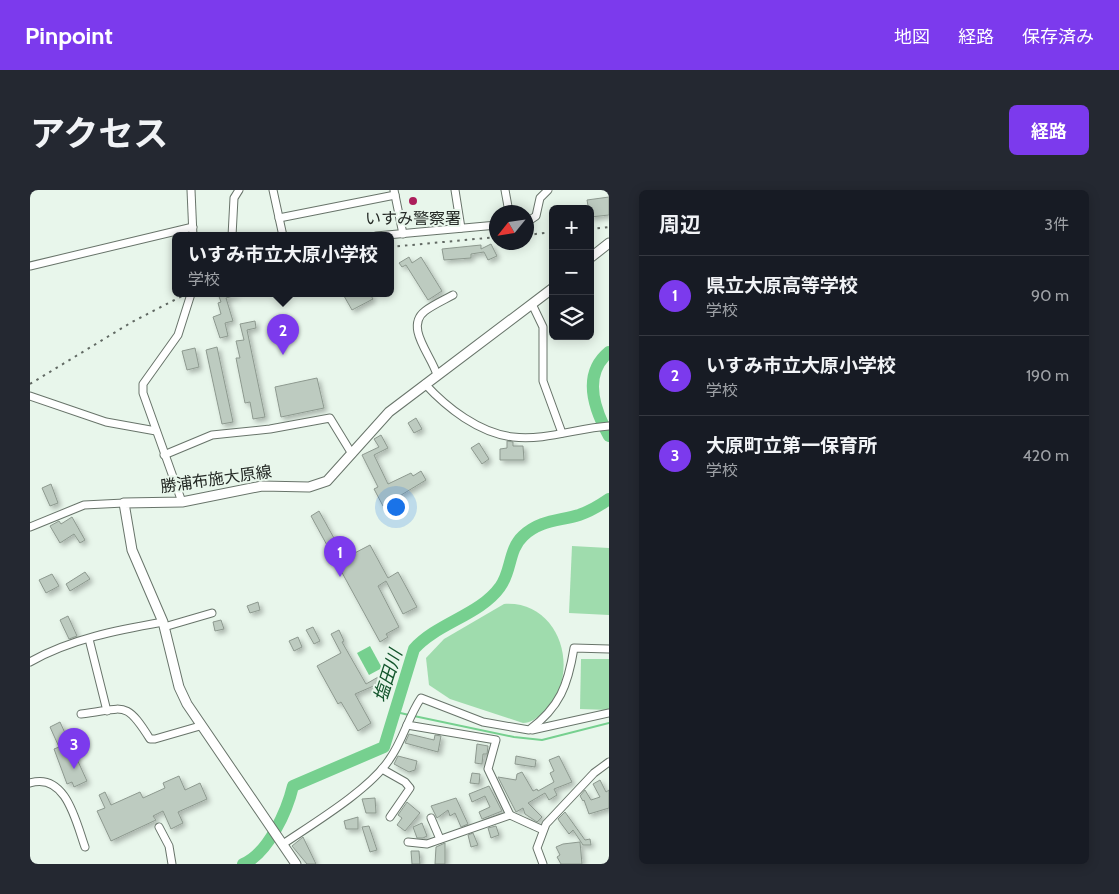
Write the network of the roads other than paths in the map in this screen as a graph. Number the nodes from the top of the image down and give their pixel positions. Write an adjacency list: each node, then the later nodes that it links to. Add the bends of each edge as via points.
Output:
1 (191, 190): 12 (street)
2 (239, 190): 17 (street, via 234,198)
3 (273, 190): 10 (street)
4 (455, 190): 13 (street)
5 (505, 190): 8 (street)
6 (548, 190): 9 (street, via 540,198)
7 (395, 192): 10 (street); 19 (street)
8 (508, 205)
9 (534, 217)
10 (279, 218): 18 (street)
11 (489, 226): 13 (street)
12 (193, 227): 15 (street); 16 (street)
13 (462, 228): 19 (street)
14 (172, 232): 23 (street)
15 (172, 232)
16 (193, 232)
17 (232, 232)
18 (282, 232)
19 (403, 234): 20 (street)
20 (394, 235)
21 (609, 242): 22 (main road)
22 (594, 255)
23 (30, 266)
24 (549, 291): 27 (main road, 勝浦布施大原線)
25 (453, 295): 28 (street, via 424,311 417,326 418,336 434,363)
26 (190, 297): 32 (street, via 178,335 143,384)
27 (532, 304): 28 (main road, 勝浦布施大原線); 33 (street, via 543,327 544,381)
28 (437, 375): 29 (main road, 勝浦布施大原線)
29 (425, 384): 33 (street, via 451,408 484,429 514,437); 34 (main road, 勝浦布施大原線, via 389,412)
30 (30, 396): 32 (street, via 106,422)
31 (609, 426): 33 (street)
32 (156, 431): 35 (street)
33 (562, 433)
34 (352, 454): 35 (street, via 330,418 212,435); 36 (main road, 勝浦布施大原線, via 334,476 318,486 262,486)
35 (164, 455): 36 (street)
36 (182, 502): 37 (main road, 勝浦布施大原線)
37 (124, 503): 38 (street, via 84,505); 40 (main road, via 132,550)
38 (30, 527)
39 (212, 613): 40 (street)
40 (163, 625): 41 (street); 48 (main road, via 180,687)
41 (89, 639): 43 (street, via 48,652); 44 (street)
42 (609, 649): 49 (street, via 574,648 569,677 560,697 547,717)
43 (30, 662)
44 (107, 711): 46 (street); 48 (street, via 131,711 150,739)
45 (609, 713): 49 (street)
46 (81, 714)
47 (410, 719): 49 (street, via 421,698 483,722); 51 (street, via 399,744); 53 (street, via 496,740 488,769)
48 (200, 726): 59 (main road)
49 (529, 730)
50 (609, 762): 57 (street, via 594,773)
51 (382, 769): 54 (street, via 410,788); 59 (street, via 346,800)
52 (30, 783): 61 (street, via 48,781 60,791 68,801)
53 (510, 815): 57 (street); 58 (street)
54 (390, 817)
55 (431, 818): 58 (street)
56 (159, 827): 62 (street, via 169,846)
57 (543, 830): 64 (street, via 537,848)
58 (440, 839): 60 (street, via 427,844)
59 (282, 841): 63 (main road)
60 (408, 842)
61 (85, 847)
62 (172, 862)
63 (296, 864)
64 (543, 864)

